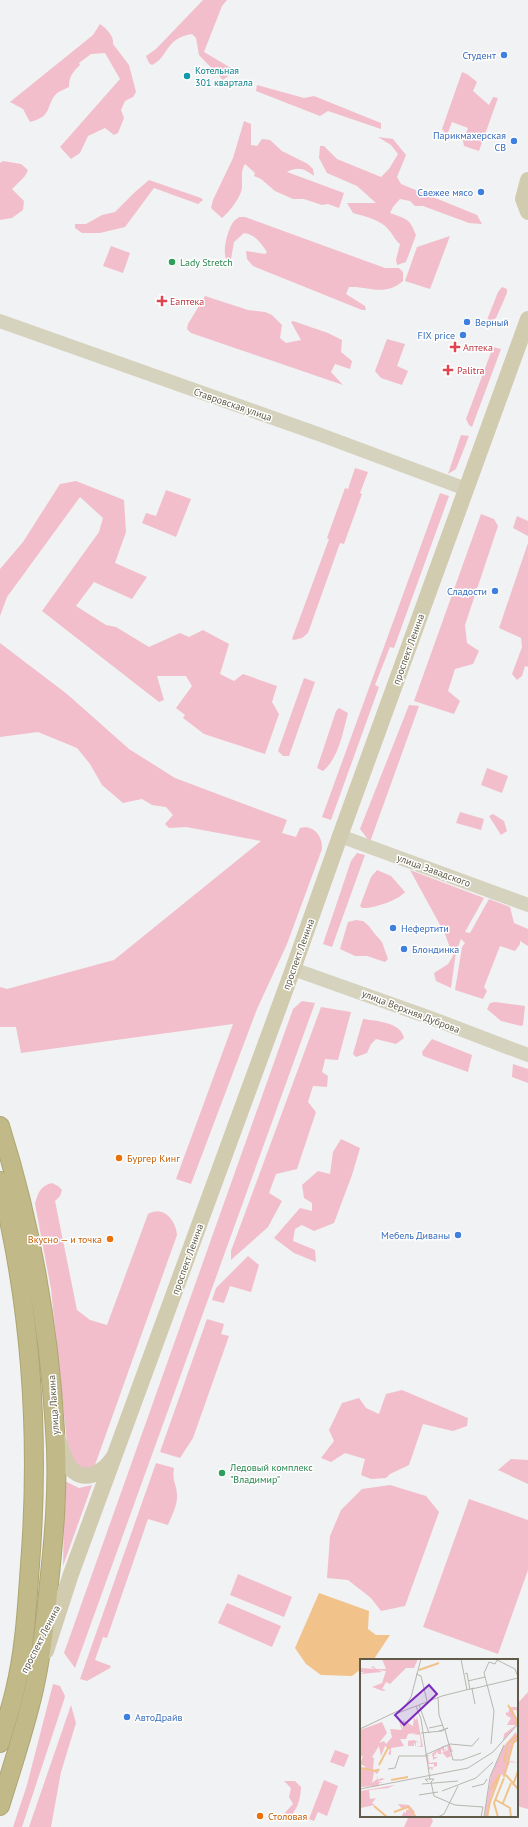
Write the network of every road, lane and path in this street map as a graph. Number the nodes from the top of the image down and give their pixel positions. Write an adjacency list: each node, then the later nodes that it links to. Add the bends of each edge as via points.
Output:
1 (528, 180): 2 (main road, via 523,199)
2 (528, 212)
3 (528, 319): 5 (main road, проспект Ленина)
4 (0, 321): 5 (street, Ставровская улица)
5 (466, 489): 6 (main road, проспект Ленина)
6 (340, 836): 7 (street, улица Завадского); 8 (main road, проспект Ленина)
7 (528, 905)
8 (293, 969): 9 (street, улица Верхняя Дуброва); 13 (main road, проспект Ленина)
9 (528, 1055)
10 (0, 1126): 12 (highway, улица Лакина, via 13,1166 36,1268)
11 (0, 1181): 14 (highway, улица Лакина, via 22,1288 30,1356 34,1472)
12 (56, 1431): 13 (main road, via 67,1462 76,1473 82,1475 101,1472); 15 (highway, улица Лакина, via 55,1514)
13 (118, 1450): 15 (main road, проспект Ленина, via 72,1574)
14 (31, 1562): 15 (main road, via 39,1580); 16 (main road, via 33,1634); 17 (highway, улица Лакина, via 23,1646)
15 (58, 1588): 16 (main road, проспект Ленина); 16 (highway, улица Лакина, via 44,1630)
16 (40, 1652): 17 (main road, проспект Ленина); 19 (highway, улица Лакина, via 34,1689)
17 (15, 1690): 18 (highway, улица Лакина)
18 (0, 1743)
19 (0, 1806)

